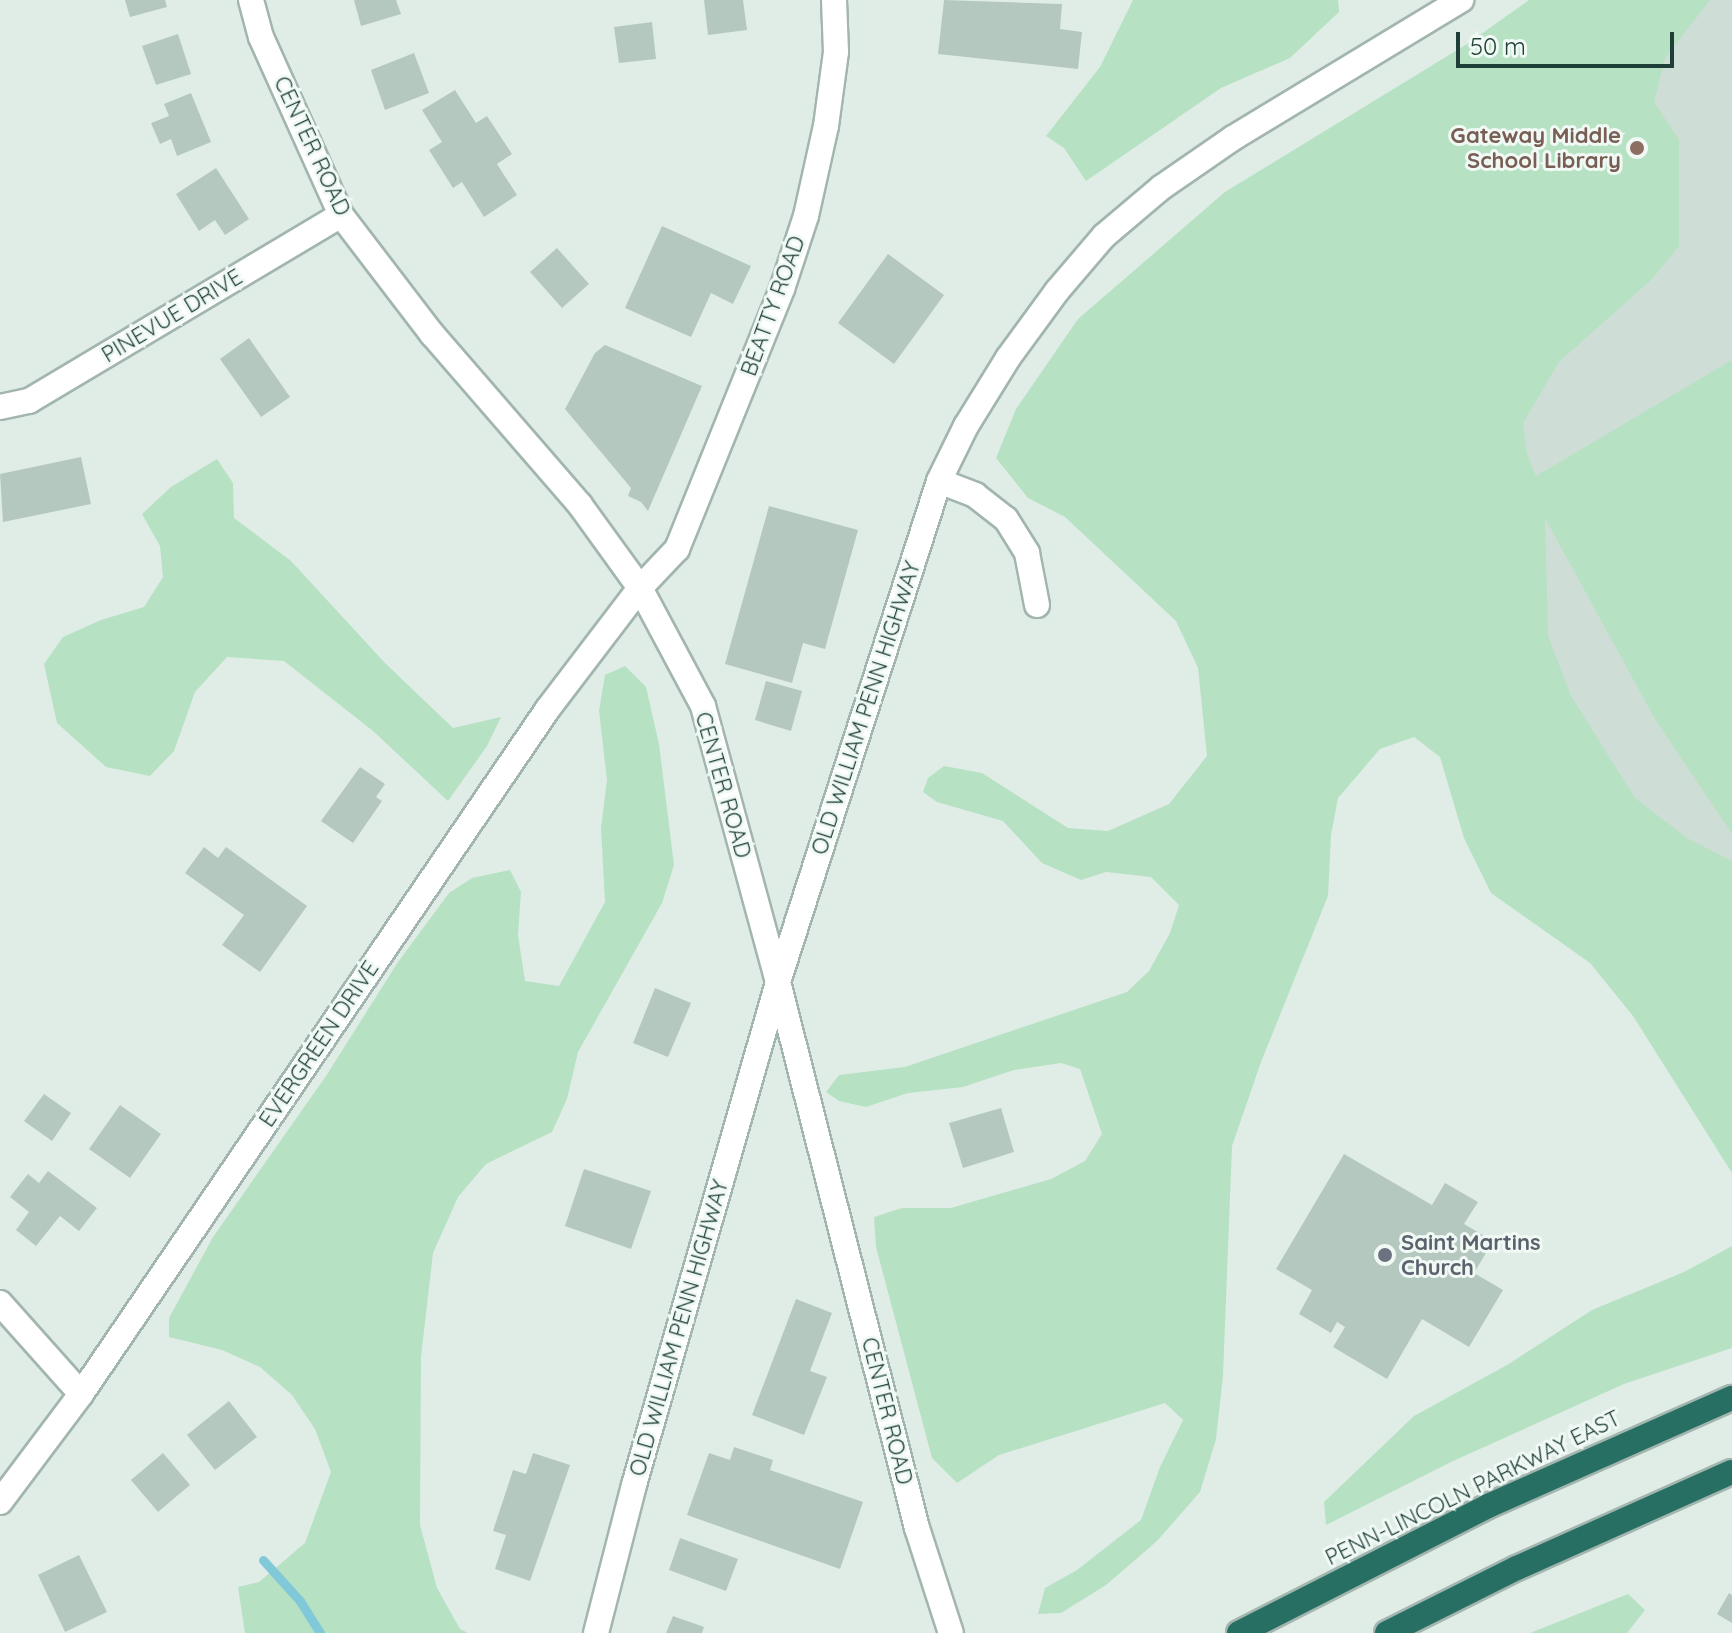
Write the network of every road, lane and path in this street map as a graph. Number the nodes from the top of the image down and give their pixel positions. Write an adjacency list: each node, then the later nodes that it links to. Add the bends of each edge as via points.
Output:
1 (251, 0): 4 (street, CENTER ROAD, via 261,37)
2 (834, 0): 7 (street, BEATTY ROAD, via 836,52 826,126 806,216 782,289 677,549)
3 (1461, 0): 6 (street, OLD WILLIAM PENN HIGHWAY, via 1233,138 1104,236 1008,358)
4 (341, 215): 5 (street, PINEVUE DRIVE, via 29,401); 7 (street, CENTER ROAD, via 432,334 580,505)
5 (0, 407)
6 (939, 481): 8 (street, via 975,495 1006,519 1027,553); 9 (street, OLD WILLIAM PENN HIGHWAY)
7 (640, 588): 9 (street, CENTER ROAD, via 703,706); 11 (street, EVERGREEN DRIVE, via 547,710)
8 (1037, 605)
9 (778, 982): 15 (street, OLD WILLIAM PENN HIGHWAY); 16 (street, CENTER ROAD, via 917,1528)
10 (0, 1303): 11 (street)
11 (81, 1394): 14 (street, EVERGREEN DRIVE)
12 (1732, 1398): 17 (highway, PENN-LINCOLN PARKWAY EAST, via 1488,1506)
13 (1732, 1472): 18 (highway)
14 (0, 1502)
15 (596, 1633)
16 (951, 1633)
17 (1239, 1633)
18 (1387, 1633)

